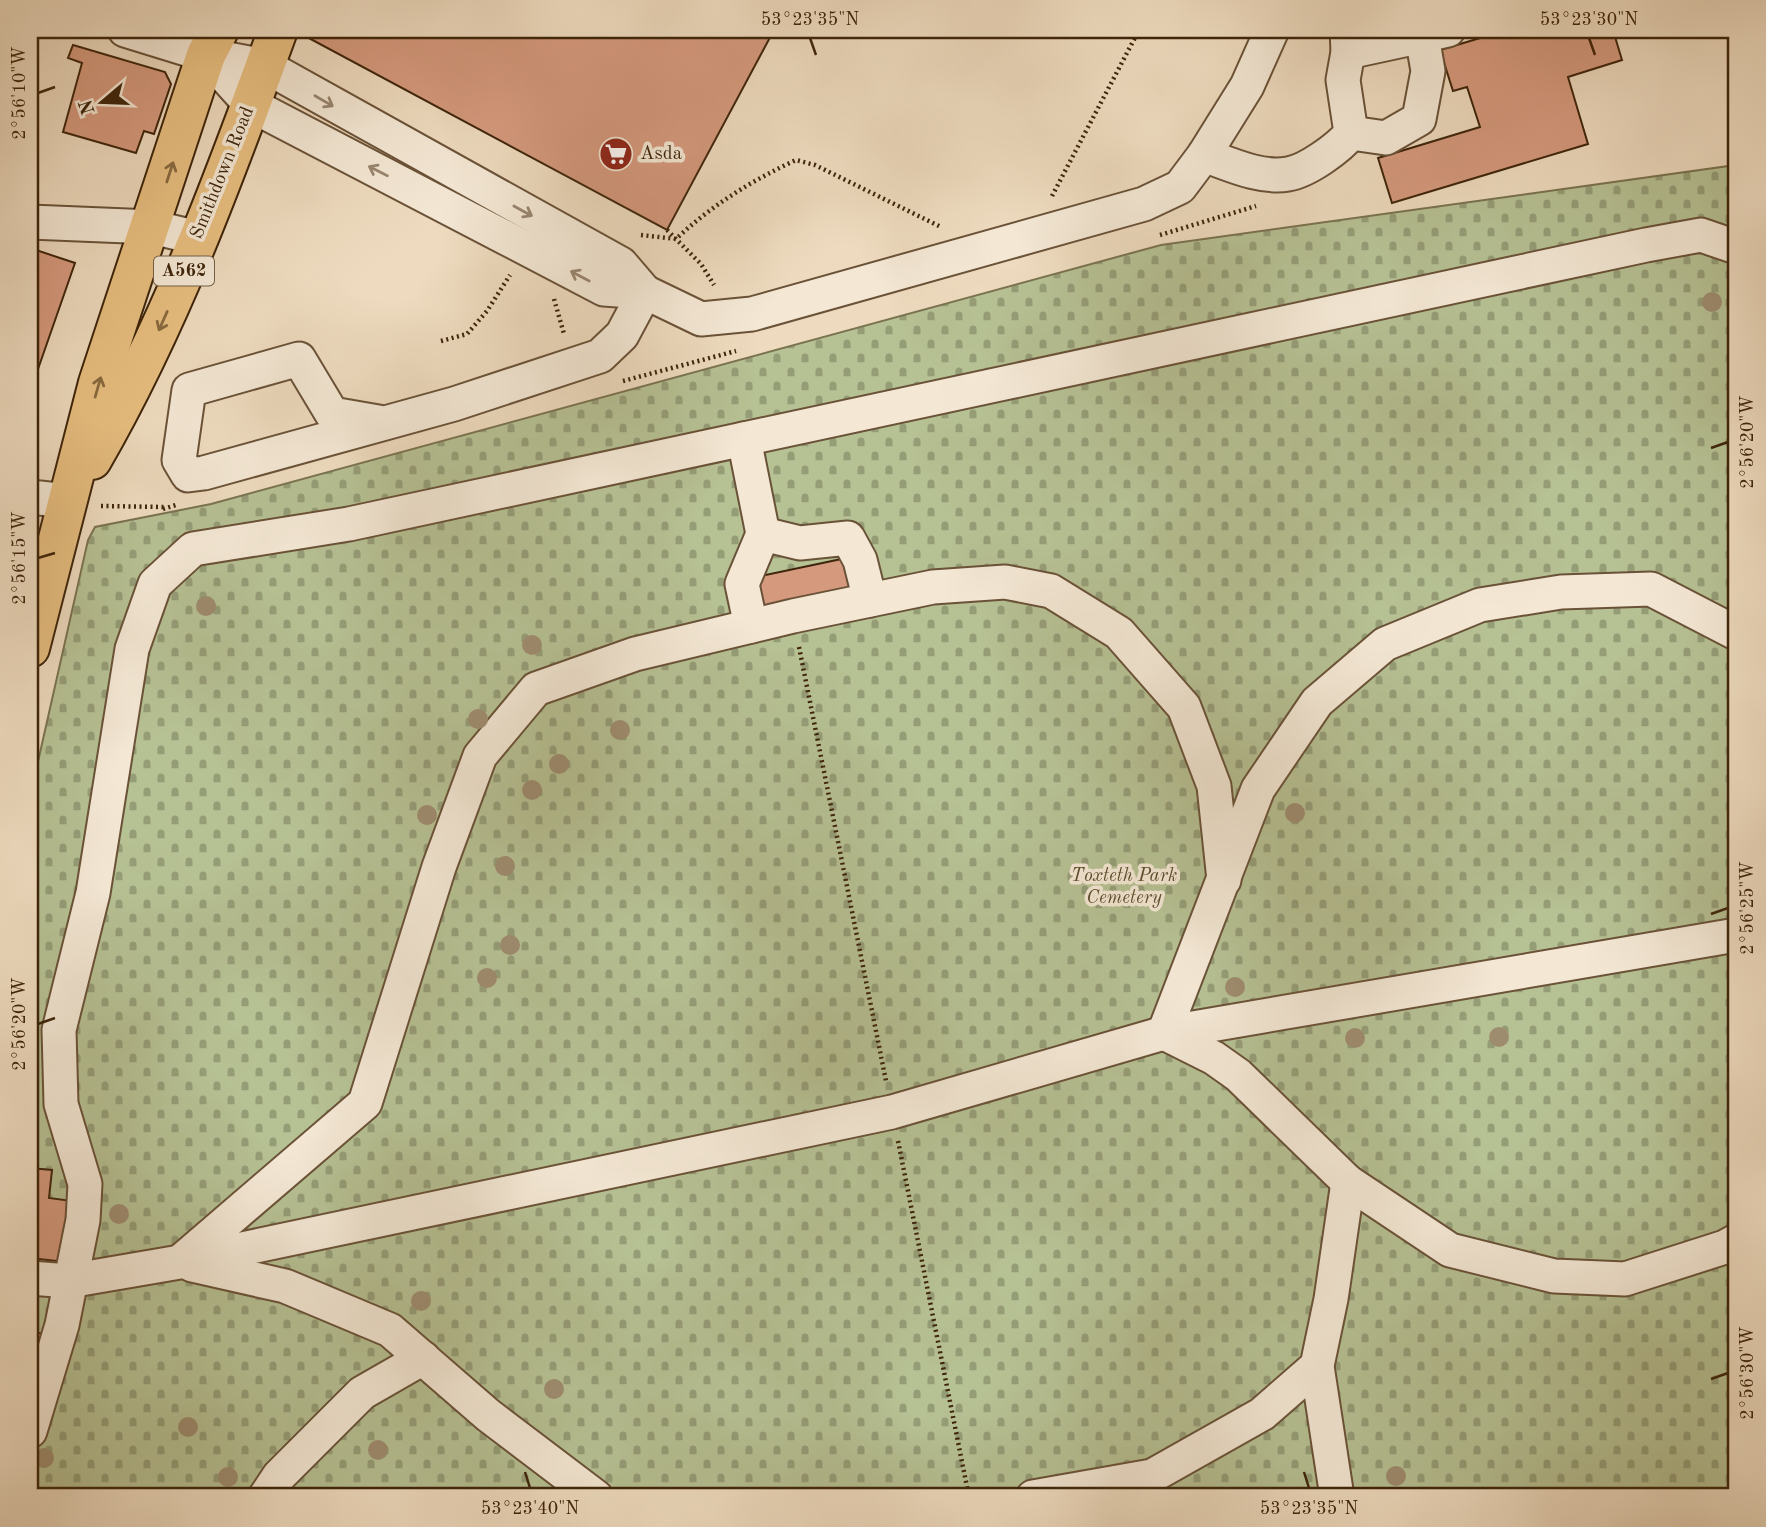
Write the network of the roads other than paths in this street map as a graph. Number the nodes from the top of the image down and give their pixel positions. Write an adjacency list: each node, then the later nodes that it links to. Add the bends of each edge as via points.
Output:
1 (125, 30): 6 (street)
2 (278, 30): 7 (highway, Smithdown Road / A562)
3 (1272, 30): 10 (street, via 1247,86)
4 (1435, 33): 5 (street); 9 (street, via 1419,119 1386,138)
5 (1348, 41): 9 (street, via 1343,80)
6 (213, 43): 7 (street); 8 (street); 12 (highway, Smithdown Road / A562, one-way to 6)
7 (265, 66): 8 (highway, Smithdown Road / A562); 15 (street, one-way to 15, via 621,264)
8 (251, 105): 13 (highway, Smithdown Road / A562); 15 (street, one-way to 8, via 604,289)
9 (1351, 133): 10 (street, via 1338,149 1289,174 1247,170)
10 (1204, 155): 15 (street, via 1180,187 1144,204 752,314 701,319)
11 (30, 222): 12 (street)
12 (152, 227): 13 (street); 19 (highway, Smithdown Road / A562, one-way to 12, via 99,383)
13 (198, 238): 19 (highway, Smithdown Road / A562, one-way to 19, via 131,393)
14 (1736, 247): 17 (street, via 1700,235 1646,245)
15 (645, 292): 16 (street, via 622,335 600,356 533,381)
16 (384, 423): 16 (street, via 332,414 299,359 189,390 179,460 188,475 204,473)
17 (744, 439): 20 (street); 32 (street, via 349,524 193,549 155,584 132,649 93,893 59,1030 61,1104 85,1184 83,1220)
18 (30, 497): 19 (street)
19 (68, 501): 23 (highway, Smithdown Road / A562)
20 (763, 534): 21 (street, via 800,543 848,538 860,560); 22 (street, via 742,584)
21 (870, 600): 22 (street); 25 (street, via 933,587 1005,582 1051,591 1119,633 1184,707 1214,786)
22 (751, 626): 30 (street, via 635,654 536,689 480,756 439,867 365,1103)
23 (32, 629)
24 (1736, 633): 25 (street, via 1651,589 1561,592 1480,605 1385,644 1317,702 1265,778)
25 (1224, 880): 27 (street)
26 (1736, 935): 27 (street)
27 (1164, 1033): 28 (street, via 1238,1075); 30 (street, via 892,1112)
28 (1348, 1182): 29 (street, via 1450,1250 1555,1276 1625,1279); 34 (street)
29 (1736, 1241)
30 (180, 1262): 32 (street); 33 (street, via 285,1286 390,1330)
31 (30, 1278): 32 (street)
32 (69, 1281): 35 (street, via 62,1325)
33 (423, 1358): 36 (street, via 362,1393 279,1476); 37 (street, via 488,1415)
34 (1317, 1366): 38 (street, via 1262,1414 1152,1476); 39 (street)
35 (30, 1431)
36 (265, 1497)
37 (596, 1497)
38 (1033, 1497)
39 (1337, 1497)

